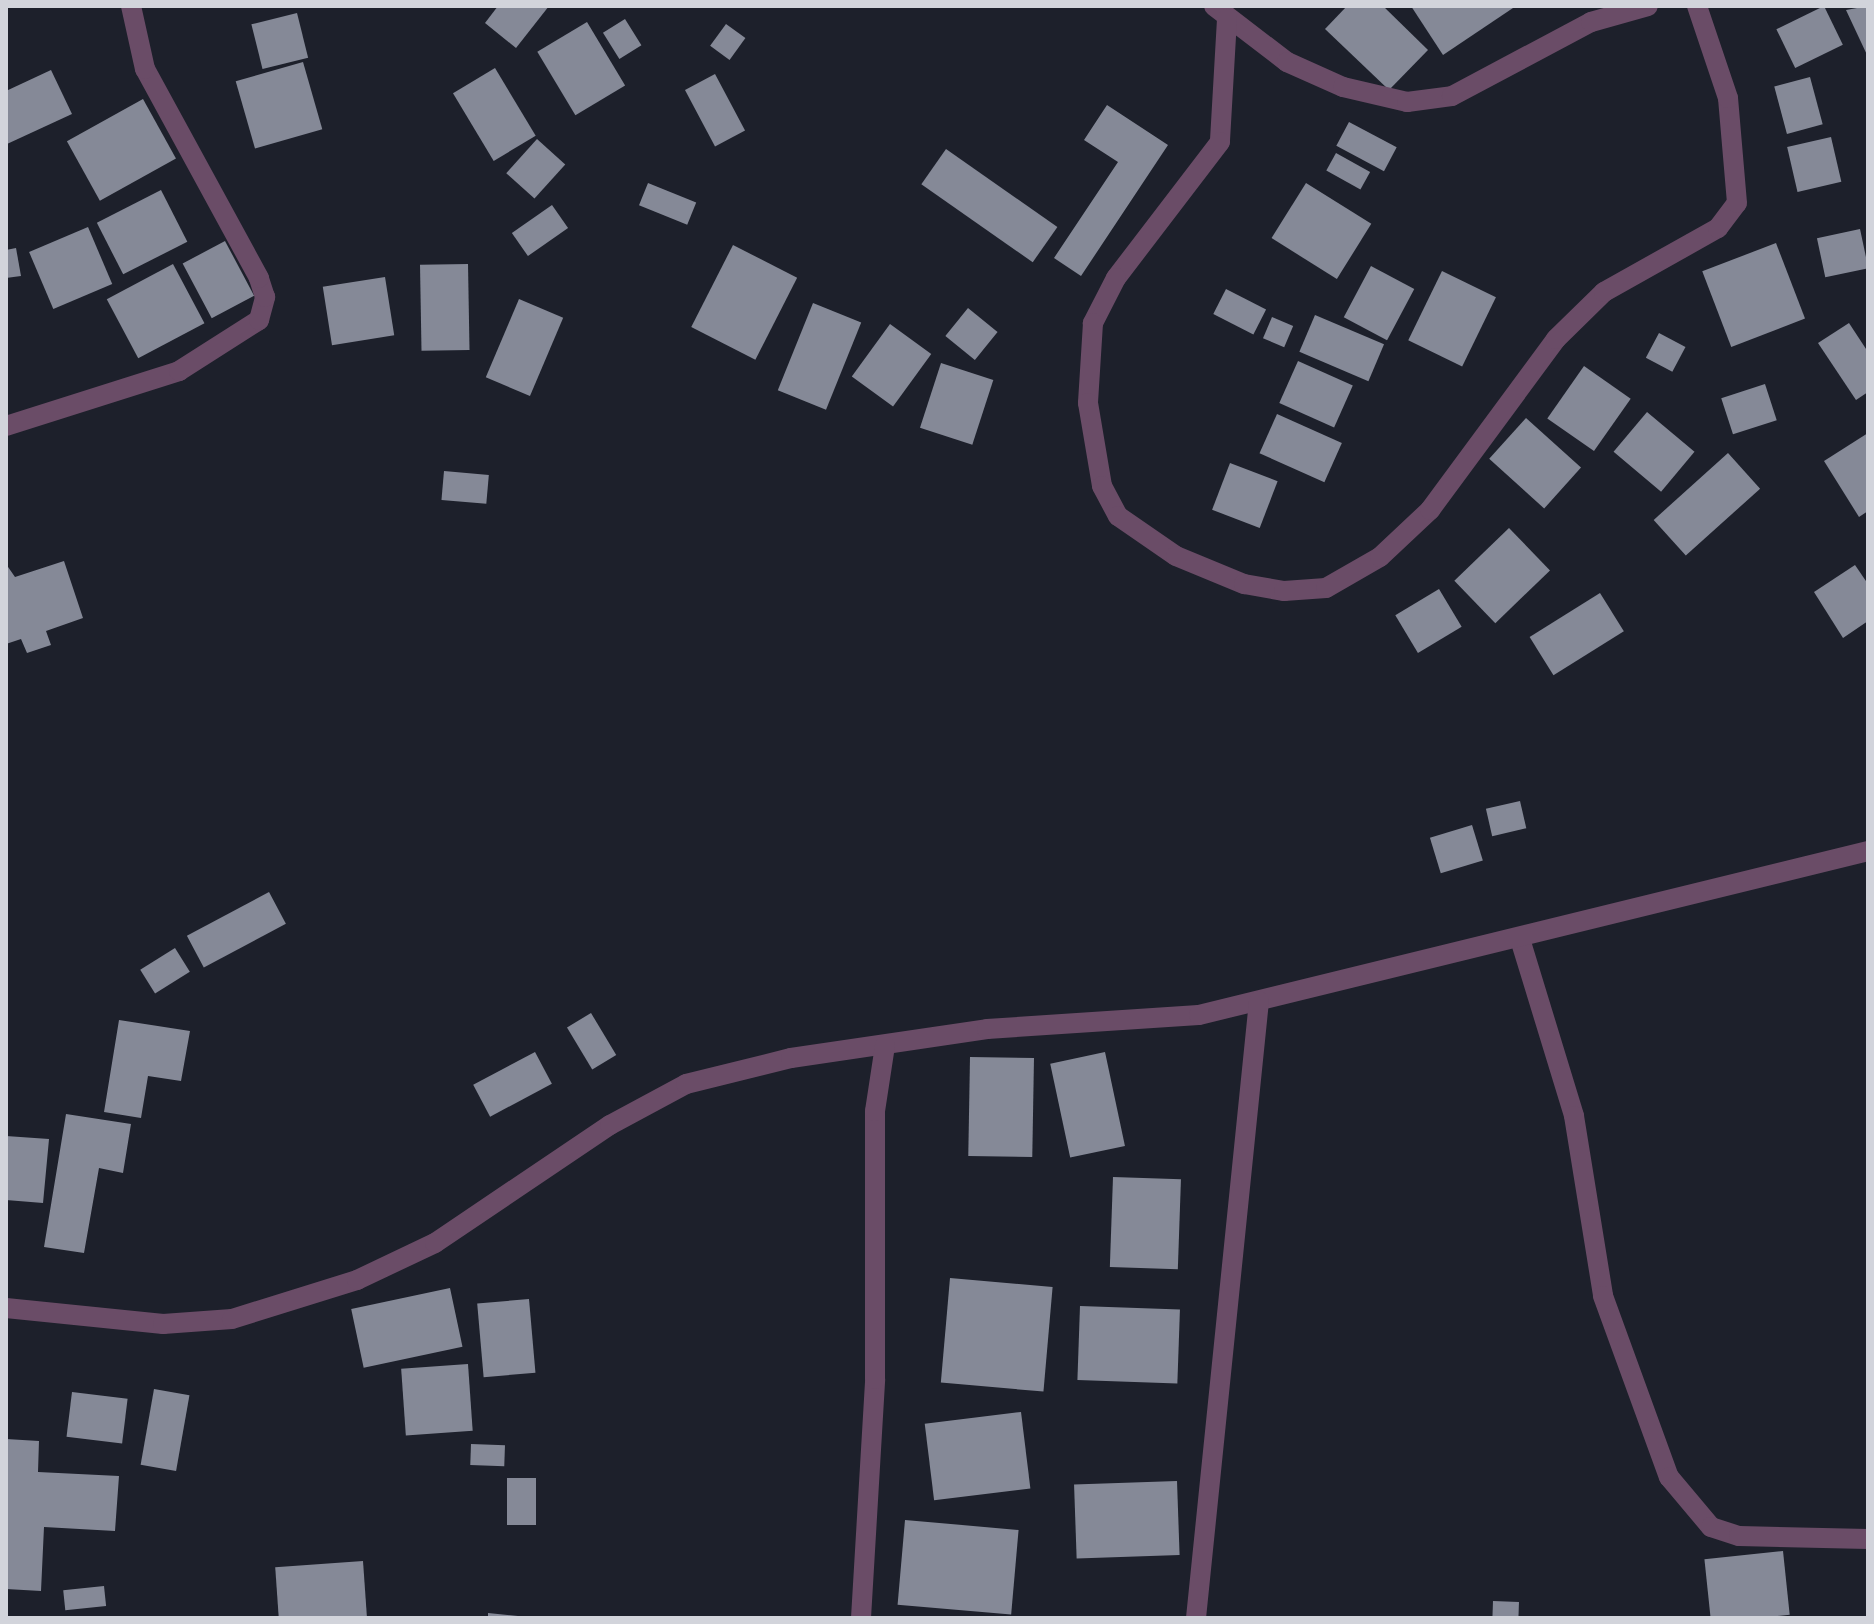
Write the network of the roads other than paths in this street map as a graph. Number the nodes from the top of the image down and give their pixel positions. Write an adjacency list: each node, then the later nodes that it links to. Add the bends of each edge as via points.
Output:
1 (131, 6): 5 (street, via 145,69 259,278 265,297 259,320 179,371)
2 (1648, 6): 4 (street, via 1591,22 1452,96 1407,102 1343,87 1287,62)
3 (1697, 6): 4 (street, via 1728,98 1737,203 1718,228 1604,292 1556,339 1430,510 1380,557 1326,588 1284,591 1244,584 1176,556 1118,516 1102,486 1088,403 1093,323 1116,278 1220,142)
4 (1221, 12)
5 (6, 426)
6 (1868, 851): 7 (street)
7 (1520, 939): 8 (street, via 1389,964); 11 (street, via 1574,1116 1603,1296 1669,1477 1711,1527 1763,1537)
8 (1259, 1001): 9 (street, via 1129,1024 987,1029); 13 (street)
9 (885, 1046): 10 (street, via 686,1084 610,1125 435,1243 298,1302 232,1319 163,1324); 12 (street, via 875,1111 875,1379)
10 (6, 1308)
11 (1868, 1539)
12 (861, 1618)
13 (1196, 1618)

